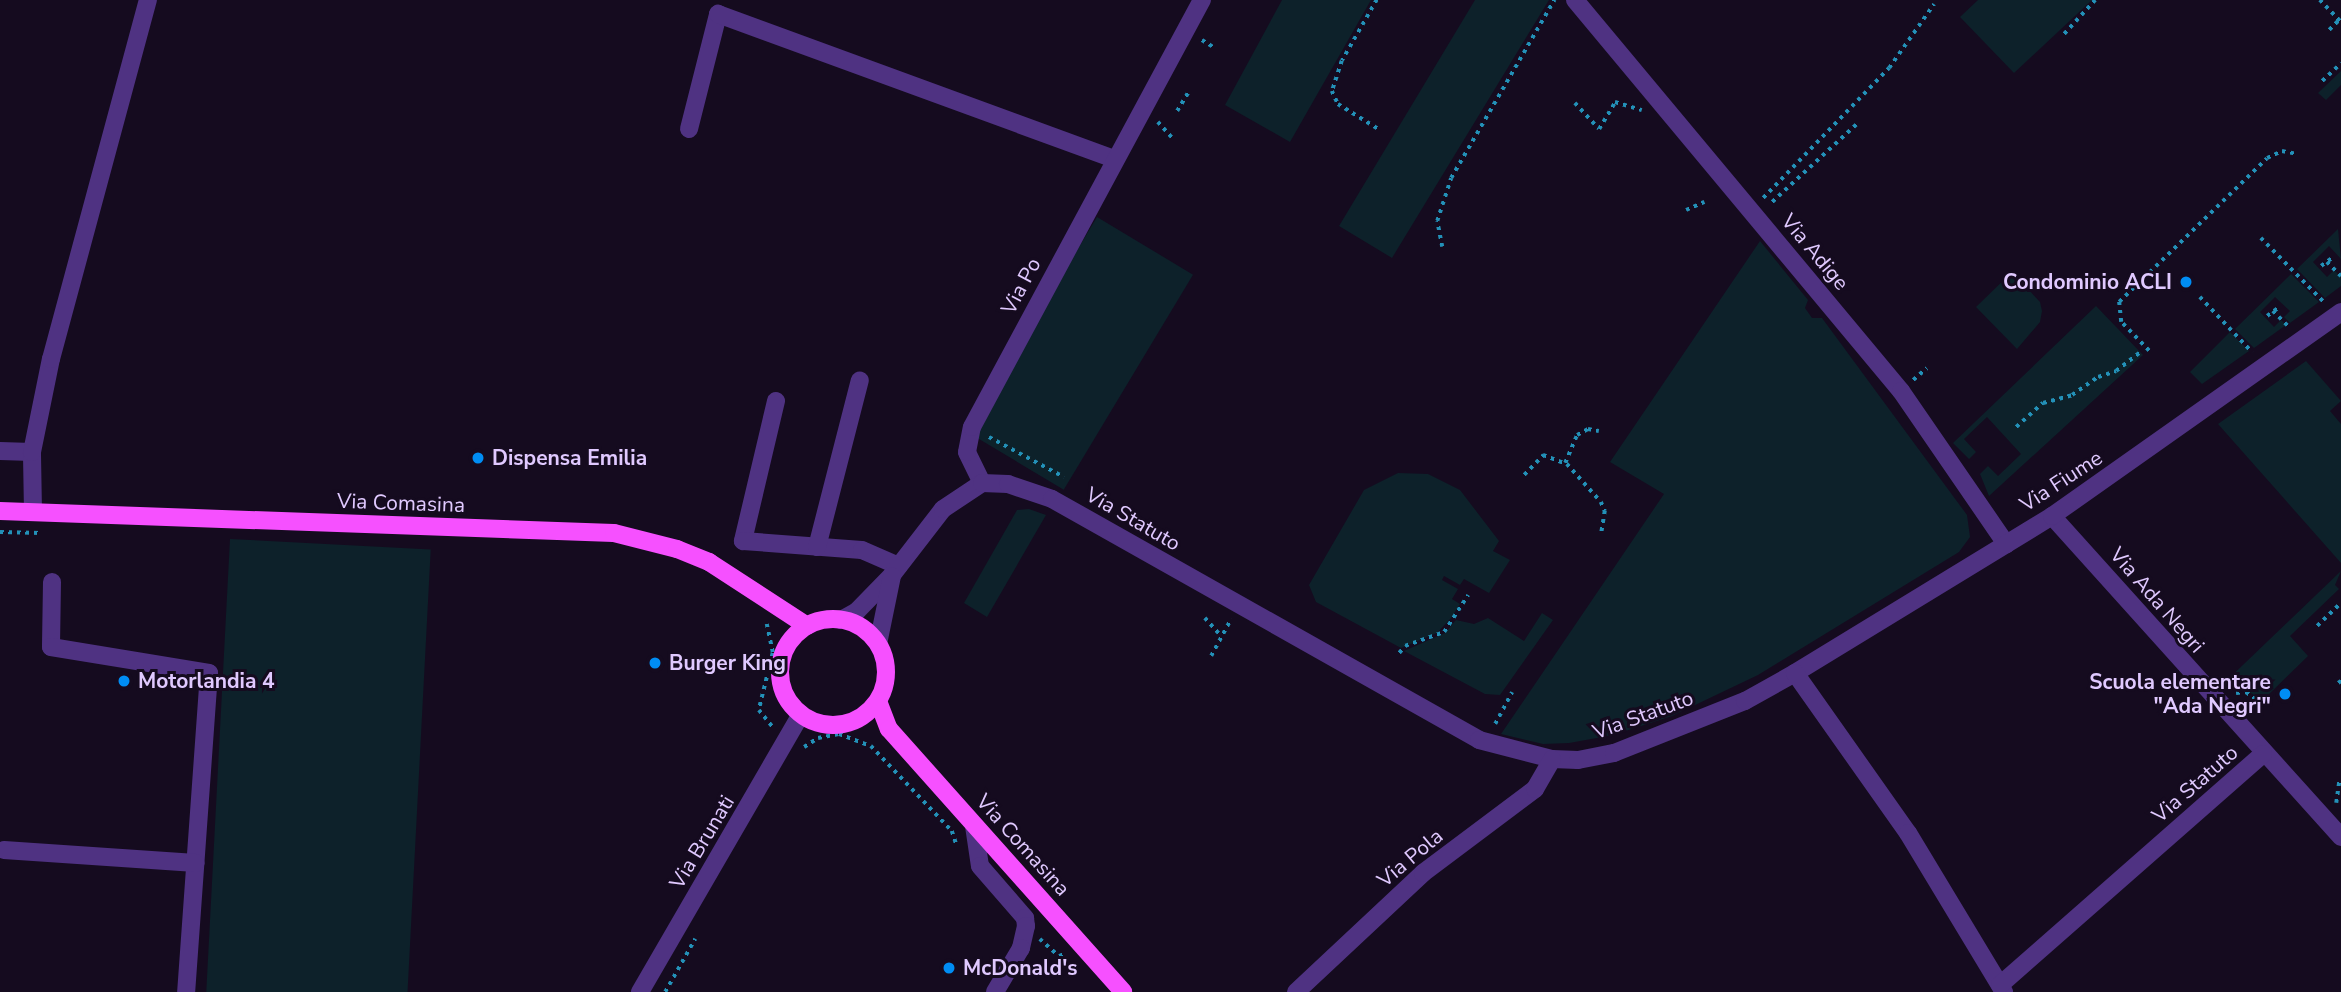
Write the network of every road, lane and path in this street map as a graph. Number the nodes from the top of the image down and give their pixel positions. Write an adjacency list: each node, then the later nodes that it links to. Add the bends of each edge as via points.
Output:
1 (148, 0): 55 (street, via 51,359)
2 (1202, 0): 26 (street, Via Po)
3 (1377, 0): 23 (path, via 1342,61 1332,91 1338,104)
4 (1554, 0): 32 (path, via 1451,178 1437,221)
5 (1575, 0): 66 (street, Via Adige, via 1901,391)
6 (2095, 0): 11 (path)
7 (2320, 0): 9 (path)
8 (1934, 4): 27 (path, via 1889,68)
9 (2340, 21): 10 (path)
10 (2329, 30)
11 (2064, 34)
12 (1194, 36): 13 (path)
13 (1215, 48)
14 (2341, 64): 15 (path)
15 (2322, 81)
16 (1188, 93): 18 (path, via 1178,111)
17 (1575, 103): 20 (path, via 1600,130 1615,102)
18 (1167, 105)
19 (1161, 110): 24 (path, via 1161,130)
20 (1644, 111)
21 (1859, 122): 29 (path)
22 (689, 128): 26 (street, via 718,14)
23 (1380, 130)
24 (1174, 140)
25 (2297, 154): 44 (path, via 2282,151 2267,158 2119,302 2120,322)
26 (1115, 159): 59 (street, Via Po, via 972,427 967,452)
27 (1763, 198)
28 (1704, 202): 30 (path)
29 (1772, 202)
30 (1686, 210)
31 (2261, 238): 38 (path)
32 (1442, 247)
33 (2332, 258): 34 (path)
34 (2327, 262): 35 (path); 36 (path)
35 (2321, 266)
36 (2341, 276)
37 (2200, 297): 46 (path)
38 (2324, 302)
39 (2278, 308): 40 (path)
40 (2273, 312): 42 (path); 43 (path)
41 (2341, 312): 62 (street, Via Fiume)
42 (2267, 316)
43 (2289, 327)
44 (2149, 351)
45 (2140, 352): 51 (path, via 2072,395 2043,403)
46 (2254, 353)
47 (1927, 368): 48 (path)
48 (1922, 372)
49 (860, 380): 67 (street)
50 (776, 401): 67 (street, via 743,541)
51 (2017, 427)
52 (1599, 431): 56 (path, via 1588,429 1577,435)
53 (984, 435): 58 (path)
54 (0, 452): 55 (street)
55 (32, 452): 61 (street)
56 (1565, 463): 57 (path, via 1543,455); 65 (path, via 1601,502 1605,511)
57 (1524, 475)
58 (1065, 477)
59 (982, 483): 68 (street, via 943,509); 94 (street, Via Statuto, via 1029,488 1052,499 1479,740)
60 (0, 511): 61 (main road, Via Comasina)
61 (33, 512): 77 (main road, Via Comasina, via 614,533 709,562 781,609)
62 (2052, 516): 66 (street, Via Fiume); 92 (street, Via Ada Negri)
63 (0, 532): 64 (path)
64 (54, 534)
65 (1601, 536)
66 (2006, 544): 82 (street, Via Fiume)
67 (817, 547): 68 (street, via 862,550)
68 (896, 570): 74 (street); 79 (street)
69 (52, 582): 101 (street, via 51,647 209,673)
70 (1468, 595): 80 (path, via 1444,632 1405,646)
71 (2341, 603): 76 (path)
72 (1205, 618): 78 (path)
73 (763, 620): 91 (path, via 770,627 773,653 760,710 766,722)
74 (841, 620): 77 (main road); 79 (main road, via 868,632)
75 (1231, 620): 78 (path)
76 (2317, 626)
77 (801, 632): 87 (main road, via 780,669 789,702)
78 (1221, 636): 81 (path)
79 (878, 644): 85 (main road, via 886,672)
80 (1399, 653)
81 (1211, 656)
82 (1795, 673): 94 (street, Via Statuto, via 1745,701 1614,753); 105 (street, Via Statuto, via 1908,834)
83 (1512, 692): 90 (path)
84 (2231, 697): 86 (path, via 2240,690)
85 (878, 701): 88 (main road); 89 (main road, Via Comasina)
86 (2260, 703)
87 (801, 714): 88 (main road, via 817,723); 91 (street, Via Brunati)
88 (853, 722): 89 (main road)
89 (889, 729): 97 (main road, Via Comasina)
90 (1492, 729)
91 (797, 742): 93 (path); 100 (path, via 839,734 871,746 952,831); 107 (street, Via Brunati)
92 (2263, 754): 98 (street, Via Ada Negri); 105 (street, Via Statuto)
93 (798, 758)
94 (1552, 759): 111 (street, Via Pola, via 1535,789 1423,873)
95 (2339, 782): 96 (path)
96 (2335, 810)
97 (974, 825): 102 (street, via 980,866 1025,918); 104 (main road, Via Comasina)
98 (2341, 838)
99 (4, 850): 101 (street)
100 (960, 851)
101 (195, 863): 106 (street)
102 (1026, 926): 104 (path, via 1059,956); 109 (street, via 1020,948)
103 (698, 932): 108 (path)
104 (1082, 946): 110 (main road, Via Comasina)
105 (2002, 988)
106 (186, 992)
107 (640, 992)
108 (665, 992)
109 (995, 992)
110 (1123, 992)
111 (1296, 992)

